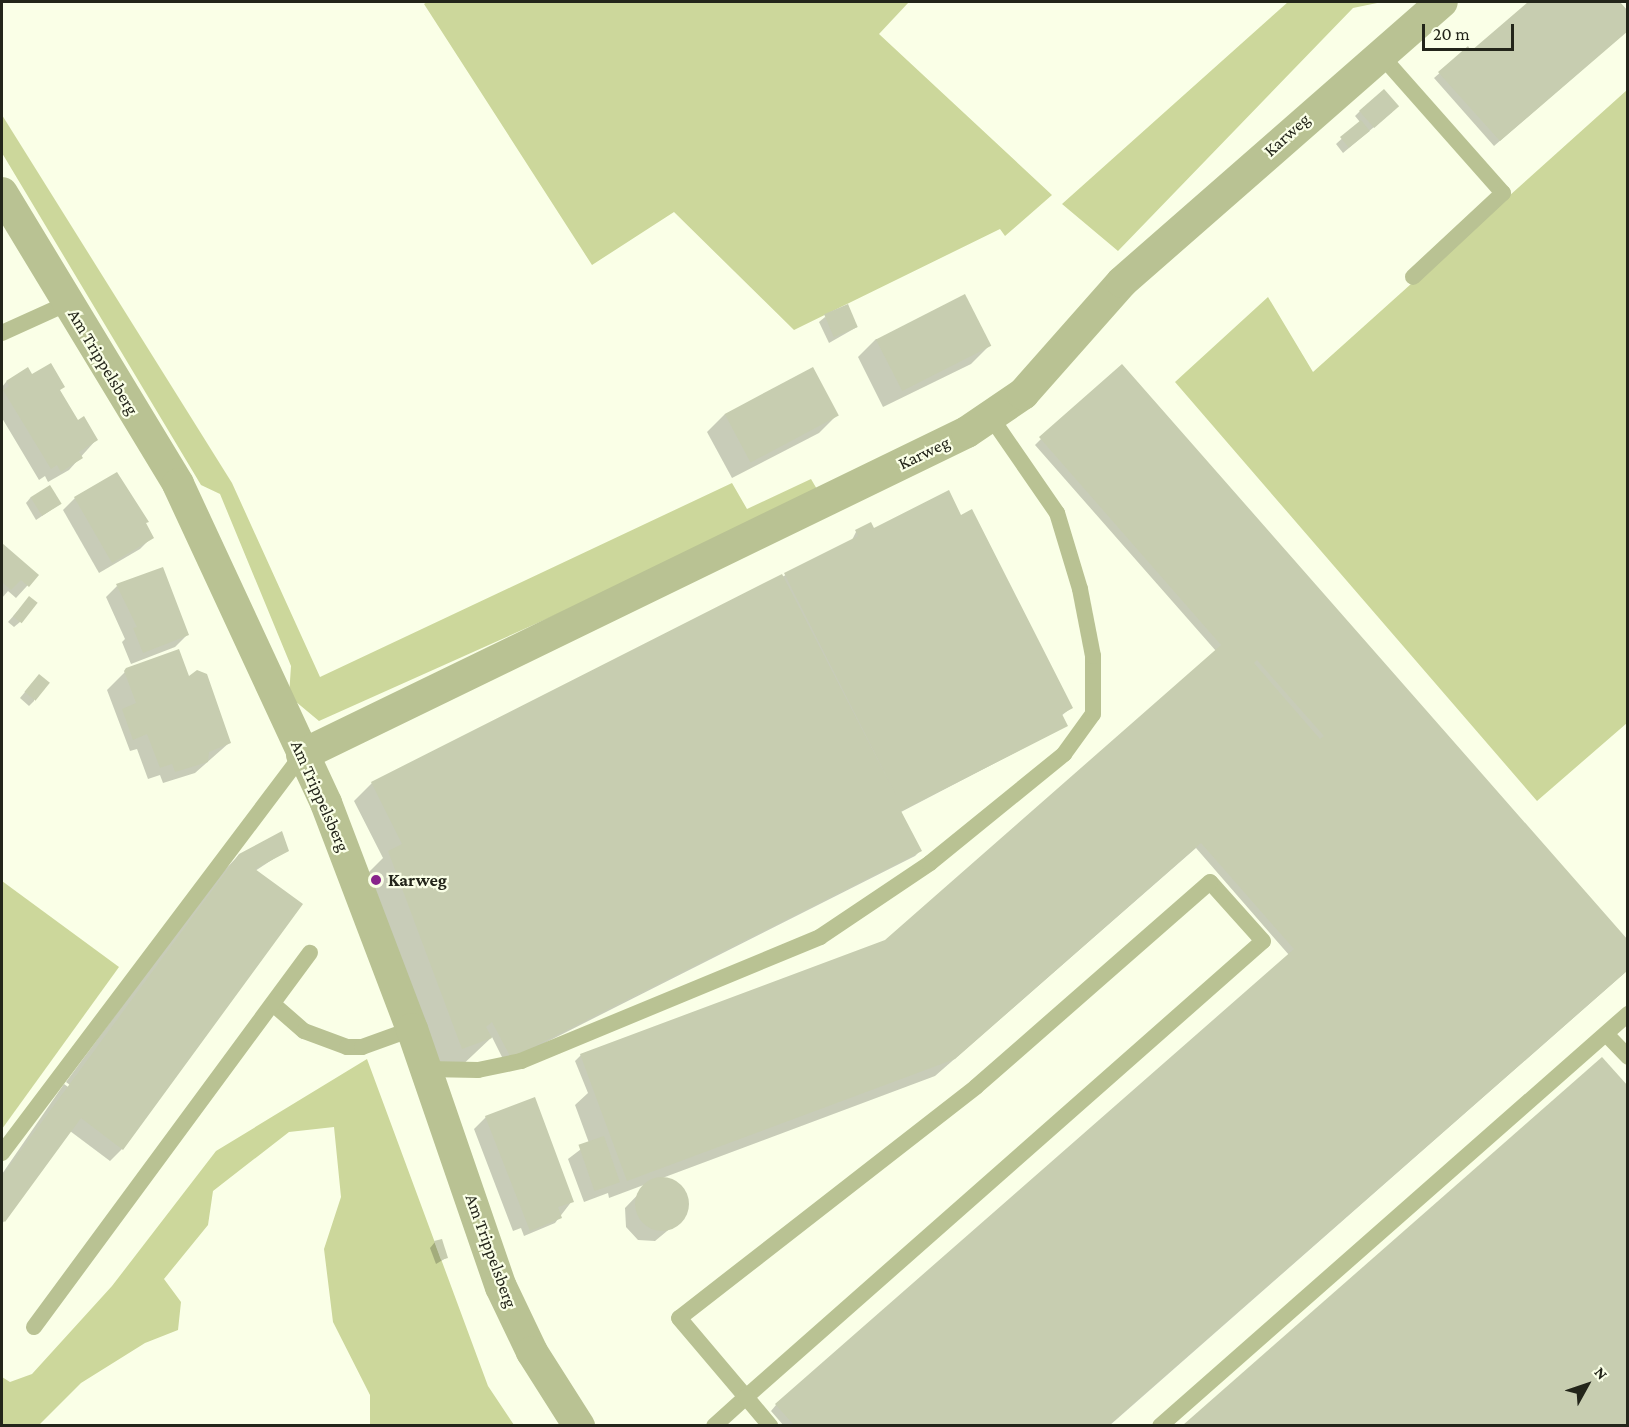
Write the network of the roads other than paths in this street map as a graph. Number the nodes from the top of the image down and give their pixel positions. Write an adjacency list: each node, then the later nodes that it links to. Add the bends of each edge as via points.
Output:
1 (1442, 2): 2 (street, Karweg)
2 (1379, 53): 4 (lane, via 1503,193); 7 (street, Karweg, via 1122,282 1023,394)
3 (2, 193): 5 (street, Am Trippelsberg)
4 (1413, 277)
5 (68, 303): 6 (lane); 8 (street, Am Trippelsberg, via 178,484)
6 (2, 333)
7 (990, 416): 8 (street, Karweg, via 967,432); 15 (lane, via 1058,513 1080,589 1093,656 1093,714 1064,754 930,863 820,937 521,1062 478,1070)
8 (302, 755): 12 (street, Am Trippelsberg, via 326,803); 16 (lane)
9 (310, 953): 10 (lane)
10 (273, 1004): 12 (lane, via 304,1031 347,1047 362,1047); 17 (lane)
11 (1628, 1014): 13 (lane)
12 (412, 1029): 15 (street, Am Trippelsberg)
13 (1606, 1034): 14 (lane); 22 (lane)
14 (1628, 1057)
15 (426, 1069): 19 (street, Am Trippelsberg, via 501,1287 532,1352)
16 (2, 1153)
17 (34, 1327)
18 (746, 1397): 18 (lane, via 1263,941 1210,882 976,1087 679,1318); 20 (lane); 21 (lane)
19 (579, 1425)
20 (714, 1425)
21 (770, 1425)
22 (1160, 1425)

